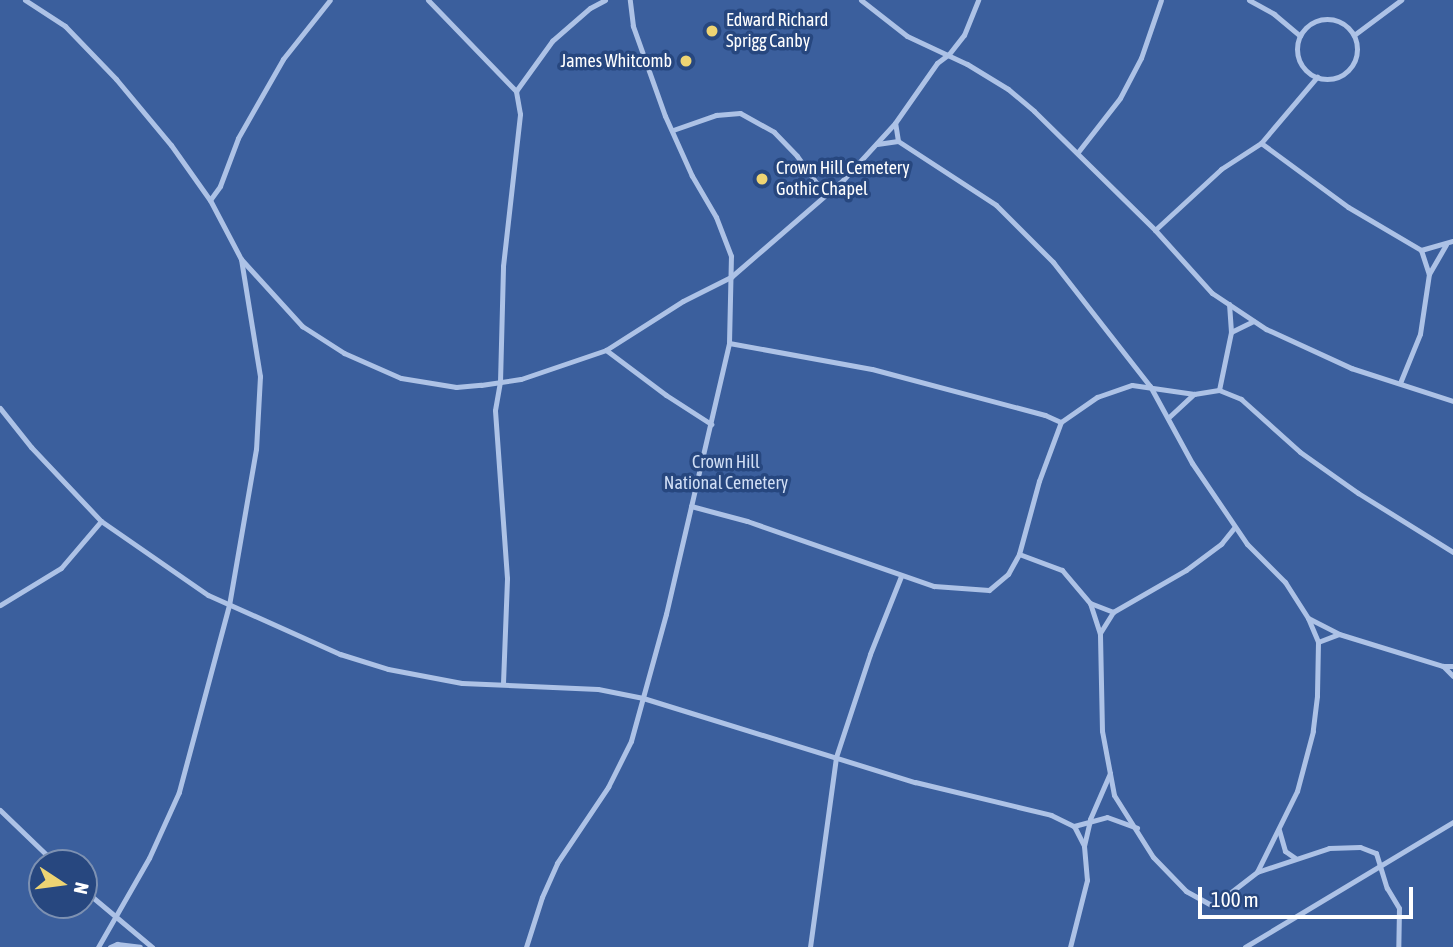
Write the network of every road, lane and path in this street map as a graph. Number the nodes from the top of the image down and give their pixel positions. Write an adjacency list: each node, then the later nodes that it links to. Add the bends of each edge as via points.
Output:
1 (25, 0): 23 (lane, via 65,26 116,79)
2 (330, 0): 23 (lane, via 283,59 238,138)
3 (428, 0): 15 (lane)
4 (605, 0): 15 (lane, via 552,41)
5 (630, 0): 17 (lane, via 643,59)
6 (861, 0): 13 (lane, via 907,36)
7 (978, 0): 13 (lane, via 964,34)
8 (1161, 0): 21 (lane, via 1120,98)
9 (1249, 0): 12 (lane)
10 (1401, 0): 11 (lane)
11 (1354, 35): 12 (lane, via 1348,27 1325,19 1310,24); 14 (lane, via 1357,51 1349,69 1339,76)
12 (1300, 36): 14 (lane, via 1301,63)
13 (949, 54): 16 (lane, via 937,63); 21 (lane, via 1008,89)
14 (1317, 77): 19 (lane)
15 (516, 91): 37 (lane, via 520,114 503,266)
16 (895, 123): 18 (lane); 20 (lane)
17 (673, 130): 22 (lane, via 716,115 740,113 774,132); 30 (lane, via 716,217 730,256)
18 (898, 141): 20 (lane); 36 (lane, via 996,205 1053,262)
19 (1261, 142): 24 (lane, via 1221,169); 27 (lane, via 1348,207)
20 (877, 144): 22 (lane)
21 (1078, 152): 24 (lane)
22 (825, 195): 30 (lane)
23 (210, 200): 28 (lane)
24 (1155, 229): 31 (lane, via 1212,293)
25 (1453, 240): 26 (lane)
26 (1446, 244): 27 (lane); 29 (lane)
27 (1421, 250): 29 (lane)
28 (241, 260): 37 (lane, via 302,326 344,353 401,378 456,387); 56 (lane, via 260,376 256,449)
29 (1429, 274): 38 (lane, via 1420,334)
30 (731, 277): 34 (lane); 35 (lane, via 683,300)
31 (1229, 304): 32 (lane); 33 (lane)
32 (1254, 321): 33 (lane); 38 (lane, via 1352,368)
33 (1231, 332): 41 (lane)
34 (729, 343): 46 (lane, via 872,369); 47 (lane)
35 (606, 350): 37 (lane); 47 (lane)
36 (1136, 369): 39 (lane); 40 (lane)
37 (500, 382): 65 (lane, via 495,410 507,578)
38 (1400, 383): 43 (lane)
39 (1132, 385): 40 (lane); 46 (lane, via 1097,397)
40 (1150, 386): 42 (lane); 45 (lane)
41 (1219, 390): 42 (lane); 51 (lane, via 1241,399 1300,452 1358,493)
42 (1194, 394): 45 (lane)
43 (1453, 401)
44 (0, 408): 49 (lane)
45 (1169, 417): 50 (lane, via 1192,463)
46 (1061, 422): 52 (lane)
47 (711, 424): 48 (lane)
48 (691, 506): 53 (lane); 66 (lane)
49 (101, 521): 55 (lane, via 61,568); 56 (lane, via 197,589)
50 (1236, 527): 57 (lane, via 1186,570); 58 (lane, via 1285,582)
51 (1453, 552)
52 (1019, 554): 53 (lane, via 1008,574 989,590 934,586); 54 (lane, via 1062,570)
53 (901, 576): 67 (lane)
54 (1090, 603): 57 (lane); 59 (lane)
55 (0, 604)
56 (229, 605): 65 (lane, via 340,654 388,669 462,683); 81 (lane, via 178,792)
57 (1113, 612): 59 (lane)
58 (1308, 618): 60 (lane); 61 (lane)
59 (1100, 633): 68 (lane, via 1102,731)
60 (1339, 634): 61 (lane); 62 (lane)
61 (1318, 642): 74 (lane, via 1313,731 1297,791)
62 (1443, 666): 63 (lane); 64 (lane)
63 (1453, 666)
64 (1453, 677)
65 (503, 683): 66 (lane, via 598,689)
66 (643, 698): 67 (lane); 86 (lane, via 631,741 608,787 557,863)
67 (836, 757): 72 (lane); 87 (lane)
68 (1111, 770): 70 (lane); 73 (lane, via 1114,794)
69 (0, 810): 76 (lane)
70 (1090, 820): 72 (lane); 73 (lane, via 1107,817); 75 (lane)
71 (1453, 822): 78 (lane)
72 (1074, 826): 75 (lane)
73 (1137, 828): 79 (lane, via 1153,857 1186,891 1213,906)
74 (1279, 831): 77 (lane, via 1285,851); 79 (lane)
75 (1084, 846): 88 (lane, via 1087,880)
76 (40, 849)
77 (1295, 858): 78 (lane, via 1329,848 1360,847 1376,853); 79 (lane)
78 (1380, 866): 89 (lane); 90 (lane, via 1399,908)
79 (1257, 872)
80 (98, 903): 81 (lane)
81 (116, 920): 82 (lane); 85 (lane)
82 (98, 947)
83 (110, 947): 84 (lane)
84 (140, 947)
85 (152, 947)
86 (526, 947)
87 (810, 947)
88 (1070, 947)
89 (1245, 947)
90 (1398, 947)

